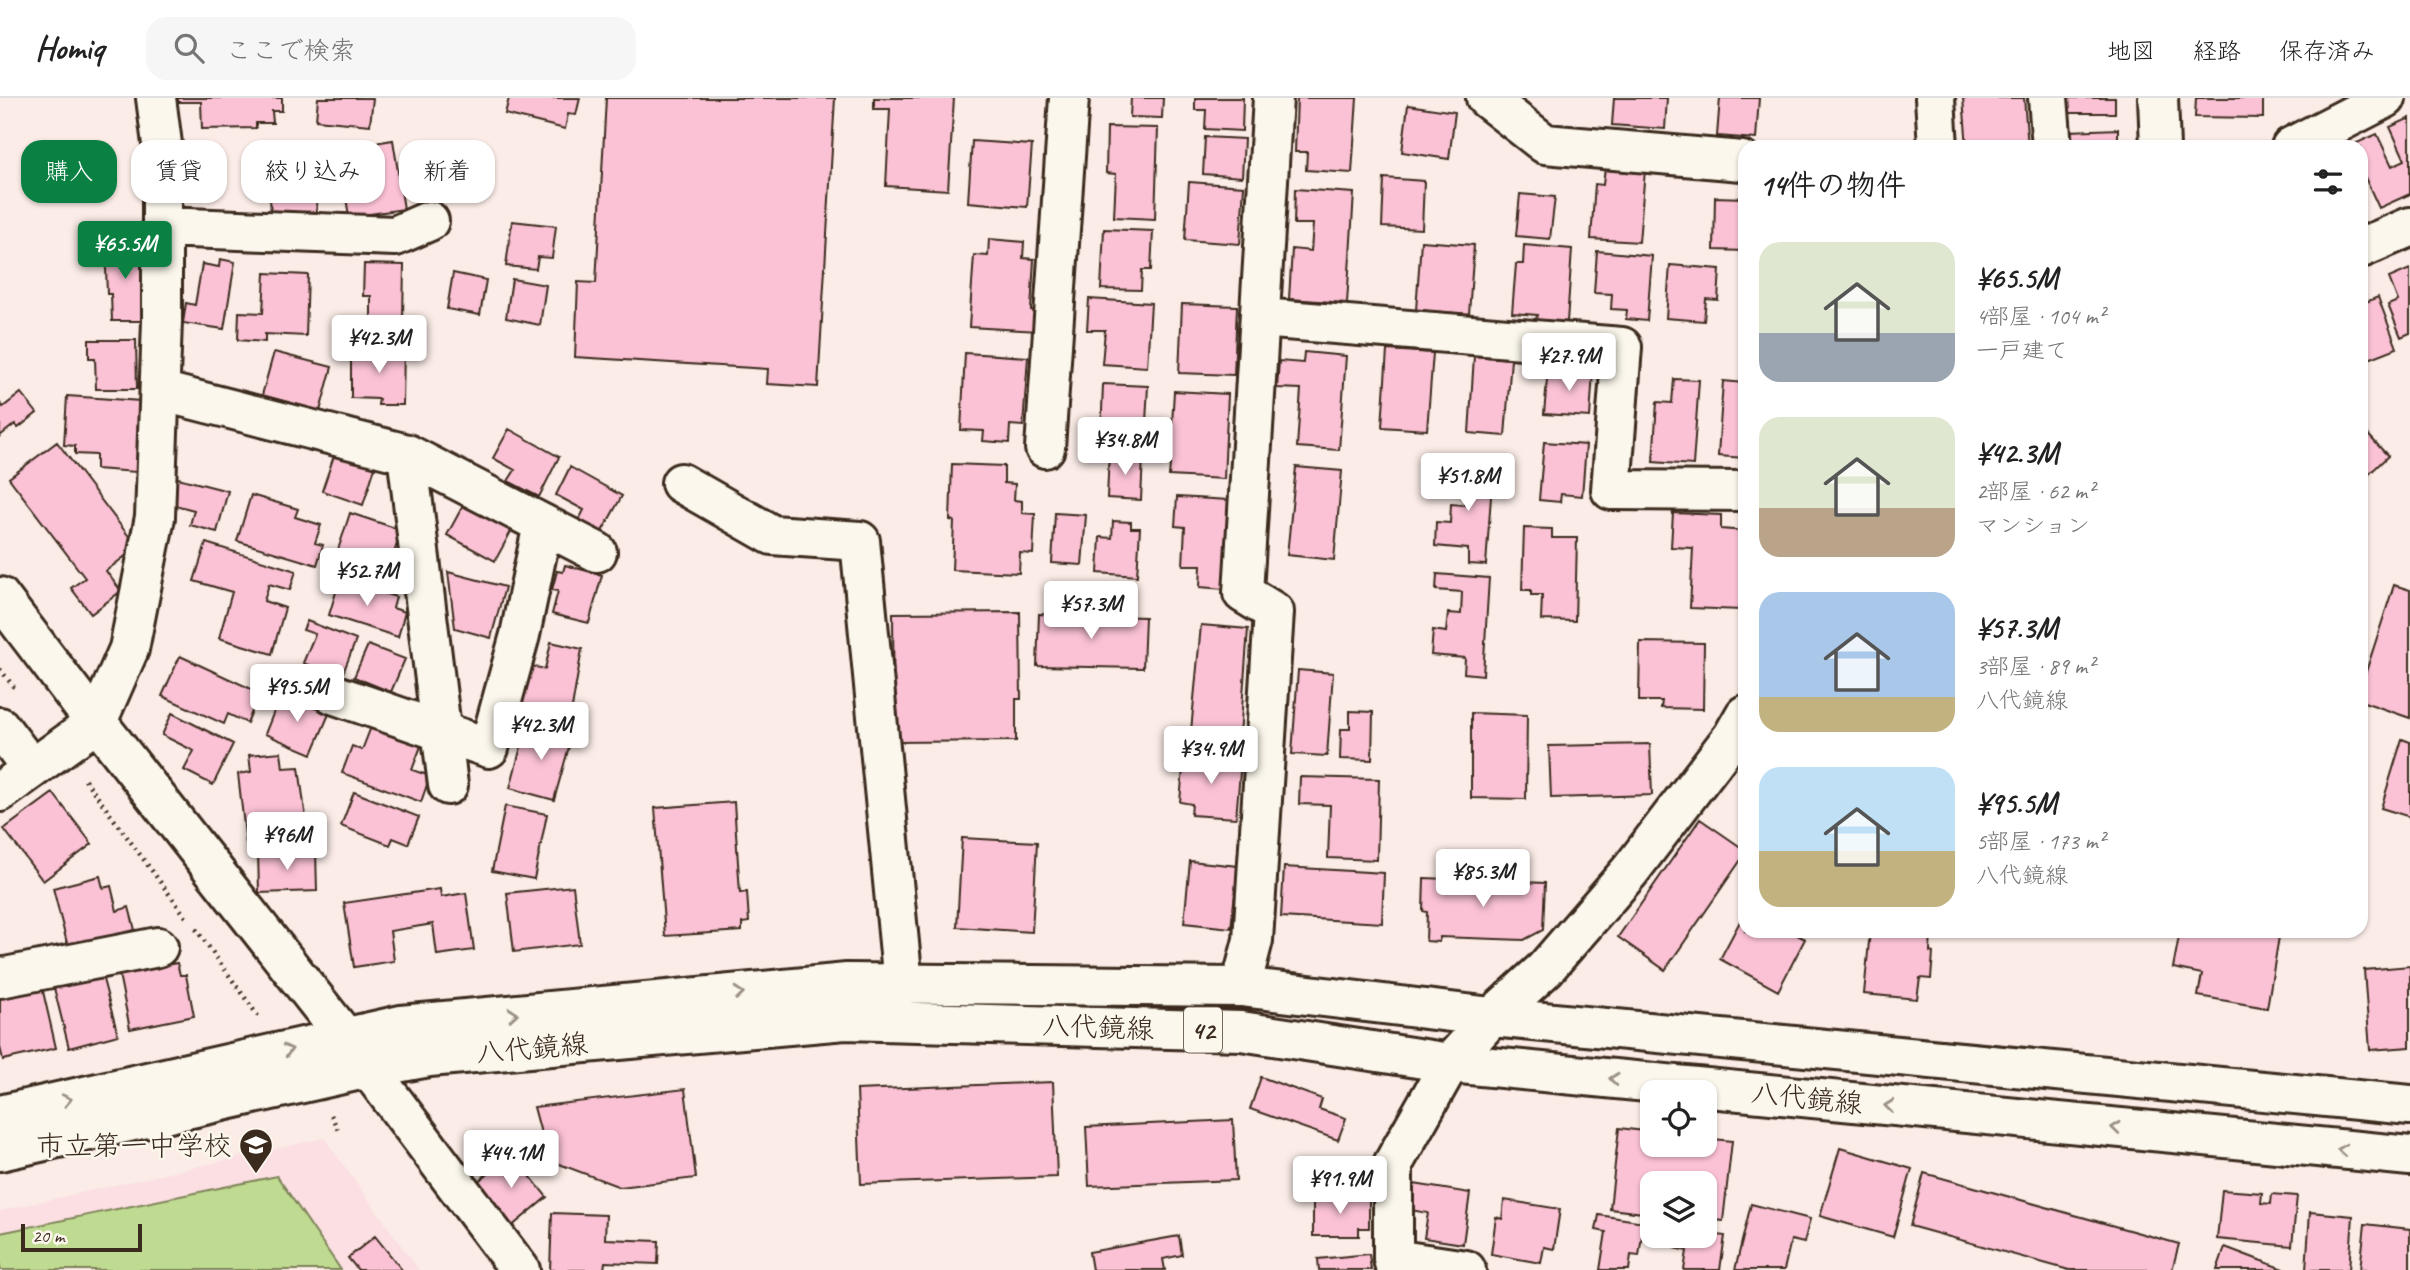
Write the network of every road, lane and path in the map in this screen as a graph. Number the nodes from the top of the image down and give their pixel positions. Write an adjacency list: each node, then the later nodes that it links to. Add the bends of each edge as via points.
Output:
1 (156, 98): 15 (street, via 162,144)
2 (1069, 98): 20 (street)
3 (1273, 98): 18 (street)
4 (1486, 98): 13 (street, via 1545,144)
5 (1935, 98): 9 (street)
6 (2048, 98): 10 (street)
7 (2158, 98): 11 (street)
8 (2386, 98): 12 (street)
9 (1938, 140)
10 (2051, 140)
11 (2160, 140)
12 (2305, 140)
13 (1738, 161)
14 (429, 220): 15 (street, via 395,236)
15 (162, 227): 19 (street)
16 (2410, 227): 17 (street)
17 (2368, 245)
18 (1260, 318): 23 (street, via 1622,347 1611,490); 39 (street, via 1243,593 1274,612 1253,940)
19 (160, 391): 21 (street); 30 (street, via 155,517 129,649)
20 (1045, 448)
21 (407, 454): 24 (street); 32 (street)
22 (681, 482): 38 (street, via 772,535 860,541)
23 (1738, 491)
24 (543, 524): 25 (street); 32 (street, via 520,635 489,748)
25 (597, 552)
26 (0, 597): 30 (street)
27 (0, 669): 29 (path)
28 (333, 694): 32 (street)
29 (11, 713): 33 (street)
30 (97, 722): 33 (street); 41 (street)
31 (1738, 727): 40 (street, via 1630,871 1545,969)
32 (441, 733): 34 (street)
33 (47, 758): 35 (street); 42 (path, via 240,990)
34 (448, 785)
35 (0, 792)
36 (158, 947): 37 (street)
37 (0, 978)
38 (903, 984): 39 (street, 八代鏡線 / 42); 41 (street, 八代鏡線 / 42, one-way to 38, via 401,1025 847,984)
39 (1241, 986): 40 (street, 八代鏡線 / 42)
40 (1492, 1017): 43 (street); 45 (street, 八代鏡線 / 42)
41 (345, 1037): 42 (street, 八代鏡線 / 42, one-way to 41); 44 (street)
42 (283, 1051): 46 (street, 八代鏡線 / 42, one-way to 42)
43 (1450, 1063): 44 (street, 八代鏡線 / 42, via 1241,1031 845,1020 429,1057); 48 (street, 八代鏡線 / 42, one-way to 43); 49 (street, via 1392,1164)
44 (369, 1068): 47 (street, 八代鏡線 / 42); 50 (street)
45 (2410, 1105)
46 (0, 1115)
47 (0, 1151)
48 (2410, 1156)
49 (1394, 1264): 51 (street)
50 (520, 1270)
51 (1466, 1270)

